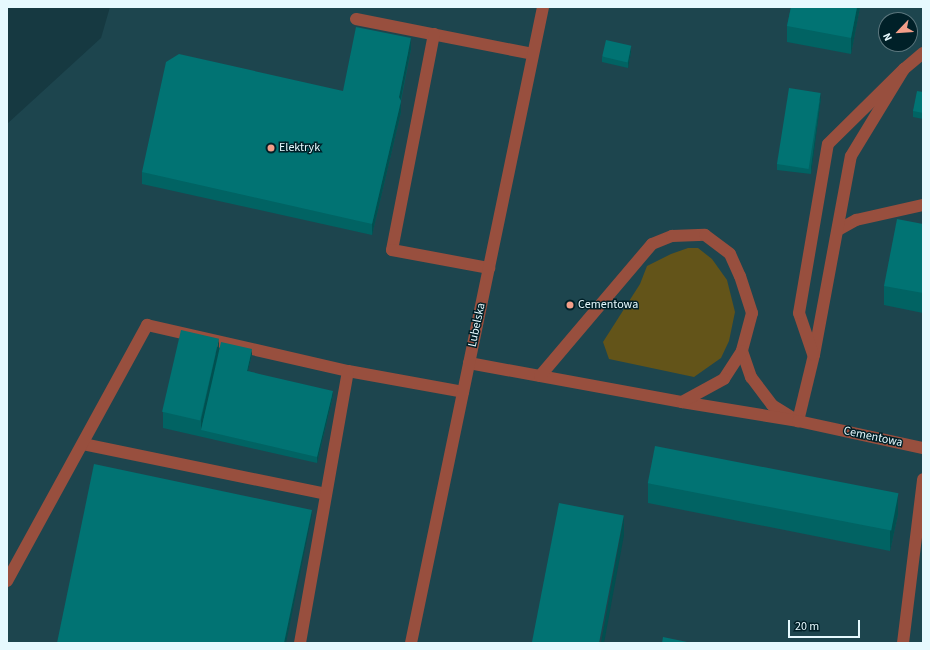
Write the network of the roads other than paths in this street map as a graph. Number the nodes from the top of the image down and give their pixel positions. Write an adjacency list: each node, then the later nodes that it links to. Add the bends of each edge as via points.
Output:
1 (543, 7): 5 (street, Lubelska)
2 (356, 19): 3 (street)
3 (434, 34): 5 (street); 9 (street, via 392,250)
4 (923, 53): 6 (street)
5 (534, 54): 9 (street, Lubelska)
6 (904, 69): 8 (street, via 851,156); 11 (street, via 828,144 799,312)
7 (923, 204): 8 (street, via 856,220)
8 (838, 230): 11 (street)
9 (489, 268): 12 (street, Lubelska)
10 (742, 351): 14 (street, via 752,313 730,254 705,235 672,236 652,244); 16 (street, via 724,379); 17 (street, via 752,377 772,405)
11 (814, 355): 17 (street)
12 (470, 363): 14 (street, Cementowa); 15 (street, Lubelska)
13 (348, 371): 15 (street); 18 (street, via 147,325); 21 (street)
14 (540, 376): 16 (street, Cementowa)
15 (463, 392): 24 (street, Lubelska)
16 (682, 402): 17 (street, Cementowa)
17 (798, 421): 19 (street, Cementowa)
18 (83, 444): 21 (street); 22 (street)
19 (923, 448)
20 (923, 479): 25 (street)
21 (326, 494): 23 (street)
22 (7, 581)
23 (300, 643)
24 (410, 643)
25 (903, 643)

